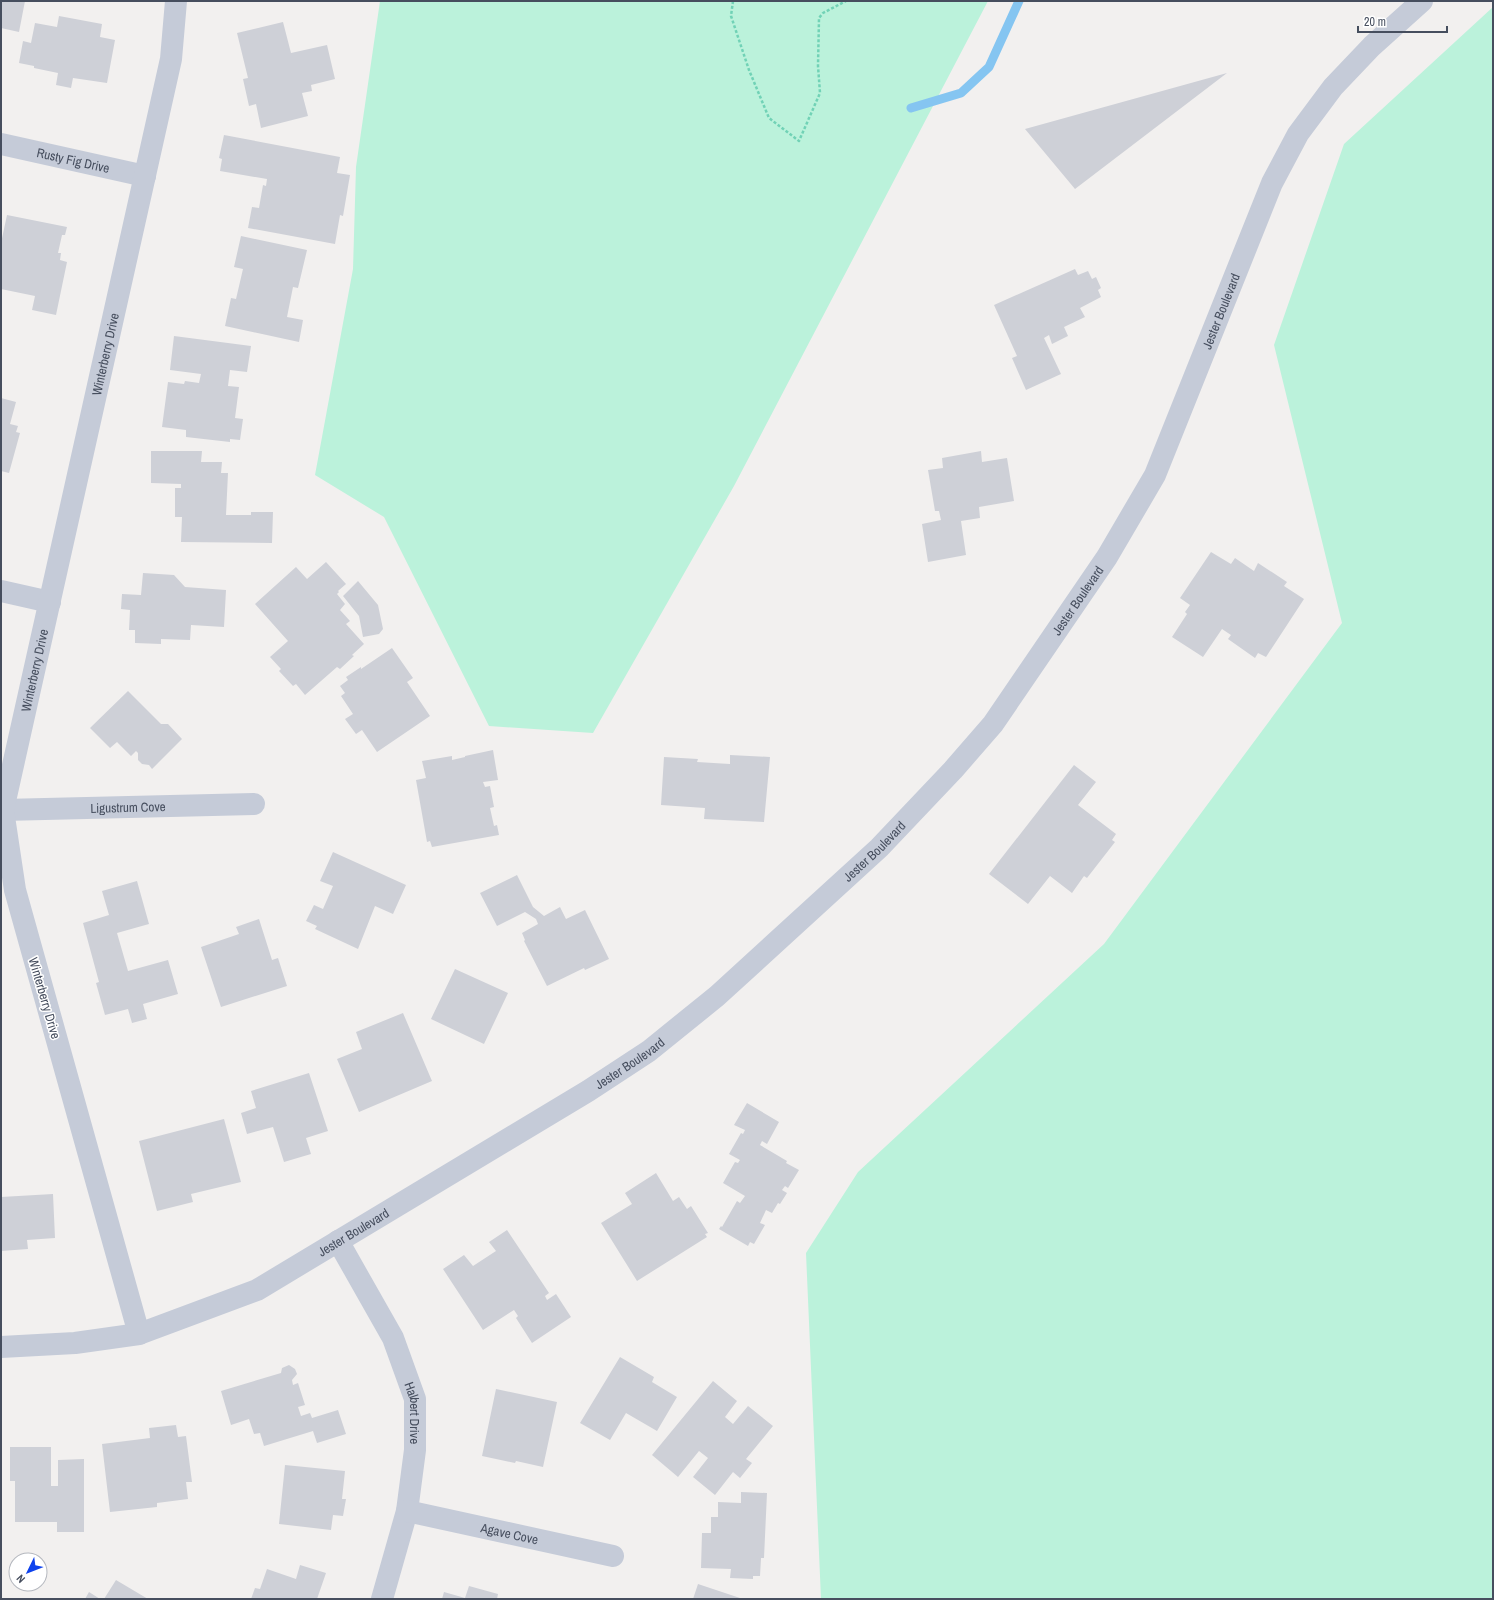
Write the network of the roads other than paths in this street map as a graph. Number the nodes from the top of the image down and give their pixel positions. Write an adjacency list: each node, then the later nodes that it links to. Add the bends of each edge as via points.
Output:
1 (176, 1): 4 (street, Winterberry Drive, via 171,59)
2 (1422, 1): 9 (street, Jester Boulevard, via 1372,46 1333,87 1298,134 1272,183 1155,475 1107,556 998,717 953,770 879,848 717,996 649,1051 588,1091)
3 (1, 144): 4 (street, Rusty Fig Drive)
4 (145, 176): 6 (street, Winterberry Drive)
5 (1, 591): 6 (street)
6 (50, 602): 8 (street, Winterberry Drive)
7 (254, 804): 8 (street, Ligustrum Cove)
8 (3, 810): 10 (street, Winterberry Drive, via 14,890)
9 (338, 1241): 10 (street, Jester Boulevard, via 256,1290); 12 (street, Halbert Drive, via 393,1338 414,1399 415,1450)
10 (139, 1334): 11 (street, Jester Boulevard, via 75,1343)
11 (1, 1348)
12 (407, 1511): 13 (street, Agave Cove); 14 (street, Halbert Drive)
13 (613, 1556)
14 (382, 1599)

